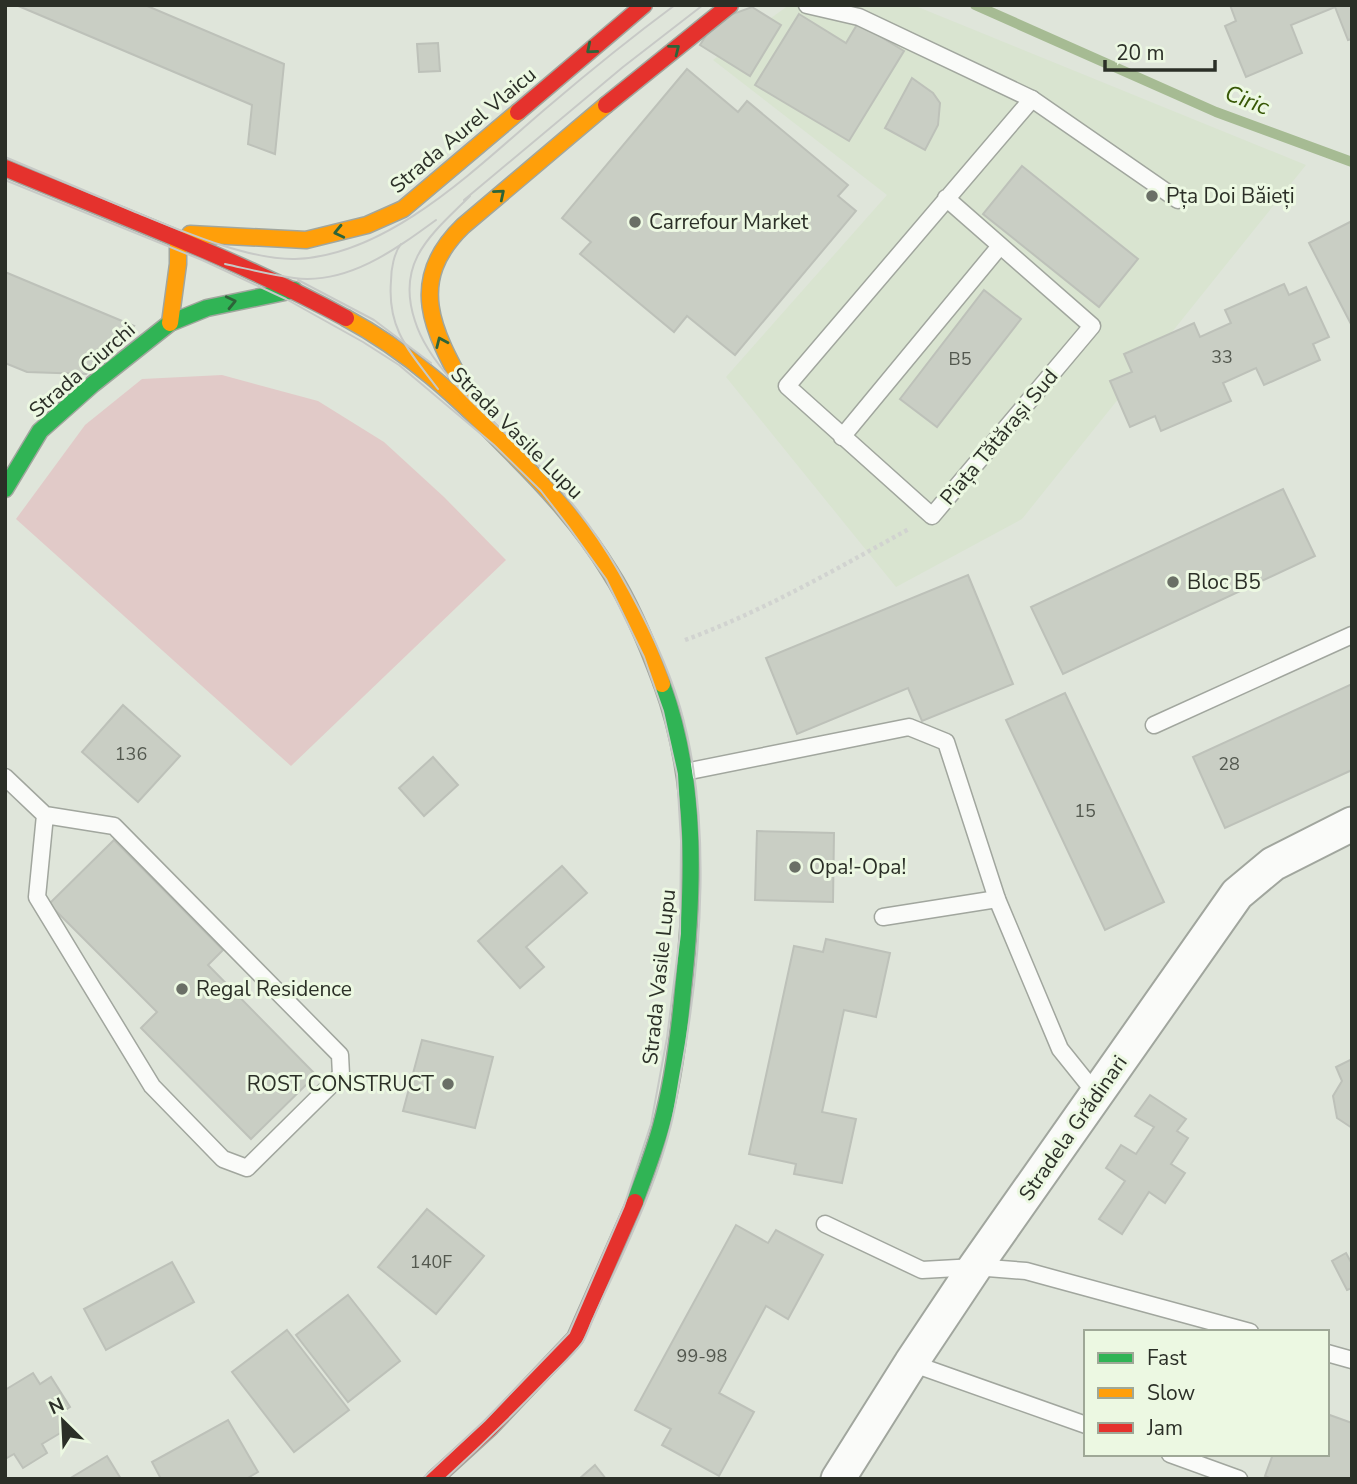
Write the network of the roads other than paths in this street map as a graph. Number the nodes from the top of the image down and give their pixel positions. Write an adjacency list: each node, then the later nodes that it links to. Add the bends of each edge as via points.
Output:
1 (643, 5): 8 (main road, Strada Aurel Vlaicu, one-way to 8, via 403,209 367,225 306,240)
2 (730, 5): 13 (main road, one-way to 2, via 434,326 431,270 450,240 480,211)
3 (807, 5): 4 (lane, via 859,17)
4 (1032, 99): 6 (lane); 7 (lane)
5 (5, 168): 8 (main road, Strada Vasile Lupu)
6 (946, 198): 10 (lane, Piața Tătărași Sud); 14 (lane, via 787,386)
7 (1178, 200)
8 (160, 233): 9 (main road, Strada Vasile Lupu)
9 (178, 240): 11 (main road, Strada Vasile Lupu); 12 (main road)
10 (1000, 246): 14 (lane); 14 (lane, Piața Tătărași Sud, via 1092,326 932,516)
11 (293, 290): 12 (main road, Strada Ciurchi, one-way to 11, via 207,308); 13 (main road, Strada Vasile Lupu, via 369,330 421,367)
12 (170, 323): 15 (main road, Strada Ciurchi, via 40,431)
13 (484, 424): 18 (main road, Strada Vasile Lupu, via 541,482 611,573 651,653 672,710)
14 (842, 437)
15 (5, 489)
16 (1352, 635): 17 (lane)
17 (1154, 725)
18 (685, 772): 22 (lane, via 909,727 946,742); 33 (main road, Strada Vasile Lupu, via 691,843 689,934 679,1031 661,1126 633,1209 575,1338 490,1428)
19 (5, 777): 20 (lane)
20 (45, 815): 20 (lane, via 37,897 152,1086 223,1159 247,1168 341,1075 340,1055 114,826)
21 (1352, 824): 24 (street, Stradela Grădinari, via 1273,864 1237,894)
22 (997, 899): 23 (lane); 24 (lane, via 1060,1049)
23 (883, 917)
24 (1097, 1095): 26 (street, Stradela Grădinari)
25 (825, 1224): 26 (lane, via 922,1270)
26 (975, 1267): 27 (lane, via 1026,1271); 30 (street, Stradela Grădinari)
27 (1243, 1330)
28 (1329, 1354): 29 (lane)
29 (1352, 1360)
30 (911, 1363): 31 (lane); 34 (street, Stradela Grădinari)
31 (1084, 1424)
32 (1176, 1456): 35 (lane)
33 (434, 1479)
34 (838, 1479)
35 (1239, 1479)

